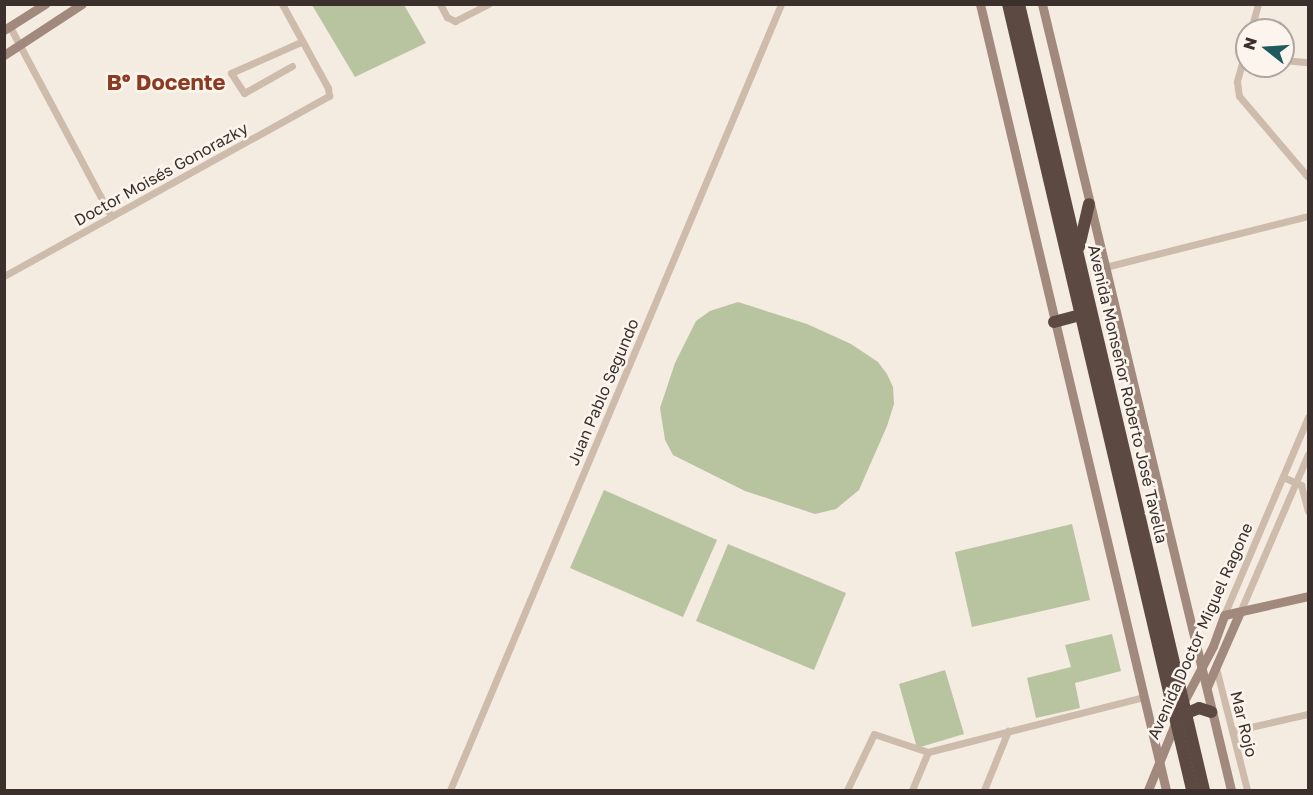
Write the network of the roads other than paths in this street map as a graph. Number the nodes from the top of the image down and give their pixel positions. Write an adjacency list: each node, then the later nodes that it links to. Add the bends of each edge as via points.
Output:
1 (45, 4): 11 (main road)
2 (82, 4): 13 (main road)
3 (282, 4): 12 (street)
4 (440, 4): 5 (street, via 447,17 455,21)
5 (489, 4)
6 (781, 4): 45 (street, Juan Pablo Segundo)
7 (980, 4): 25 (main road)
8 (1008, 4): 24 (highway, Avenida Monseñor Roberto José Tavella)
9 (1019, 4): 21 (highway, Avenida Monseñor Roberto José Tavella)
10 (1042, 4): 18 (main road)
11 (7, 29): 13 (street)
12 (301, 42): 15 (street, via 231,73 244,93); 19 (street, Doctor Moisés Gonorazky, via 329,96)
13 (21, 44): 14 (main road); 19 (street)
14 (4, 55)
15 (292, 66)
16 (1238, 78): 17 (street, via 1239,96)
17 (1308, 177)
18 (1089, 204): 21 (highway); 22 (main road)
19 (111, 216): 23 (street, Doctor Moisés Gonorazky)
20 (1308, 216): 22 (street)
21 (1078, 251): 38 (highway, Avenida Monseñor Roberto José Tavella)
22 (1105, 267): 34 (main road)
23 (4, 276)
24 (1082, 315): 25 (highway); 38 (highway, Avenida Monseñor Roberto José Tavella)
25 (1054, 322): 37 (main road)
26 (1308, 417): 28 (street, Avenida Doctor Miguel Ragone)
27 (1308, 454): 29 (street, Avenida Doctor Miguel Ragone)
28 (1283, 477): 29 (street); 33 (street, Avenida Doctor Miguel Ragone)
29 (1297, 482): 30 (street, via 1303,488); 32 (street, Avenida Doctor Miguel Ragone)
30 (1308, 511)
31 (1308, 596): 32 (main road)
32 (1240, 612): 33 (main road); 35 (main road, Avenida Doctor Miguel Ragone)
33 (1224, 615): 34 (main road, Avenida Doctor Miguel Ragone)
34 (1201, 665): 36 (main road); 38 (main road, Avenida Doctor Miguel Ragone)
35 (1215, 665): 36 (main road, Avenida Doctor Miguel Ragone); 42 (street, Mar Rojo)
36 (1207, 689): 39 (main road)
37 (1144, 697): 41 (street); 44 (main road)
38 (1182, 711): 39 (highway, via 1199,708); 44 (main road, Avenida Doctor Miguel Ragone); 51 (highway, Avenida Monseñor Roberto José Tavella); 52 (highway, Avenida Monseñor Roberto José Tavella)
39 (1211, 712): 53 (main road)
40 (1308, 714): 42 (street)
41 (1008, 731): 43 (street); 48 (street)
42 (1233, 731): 54 (street, Mar Rojo)
43 (928, 752): 46 (street, via 874,734); 47 (street)
44 (1159, 761): 49 (main road, Avenida Doctor Miguel Ragone); 50 (main road)
45 (450, 790)
46 (847, 790)
47 (912, 790)
48 (984, 790)
49 (1148, 790)
50 (1166, 790)
51 (1192, 790)
52 (1204, 790)
53 (1231, 790)
54 (1247, 790)

